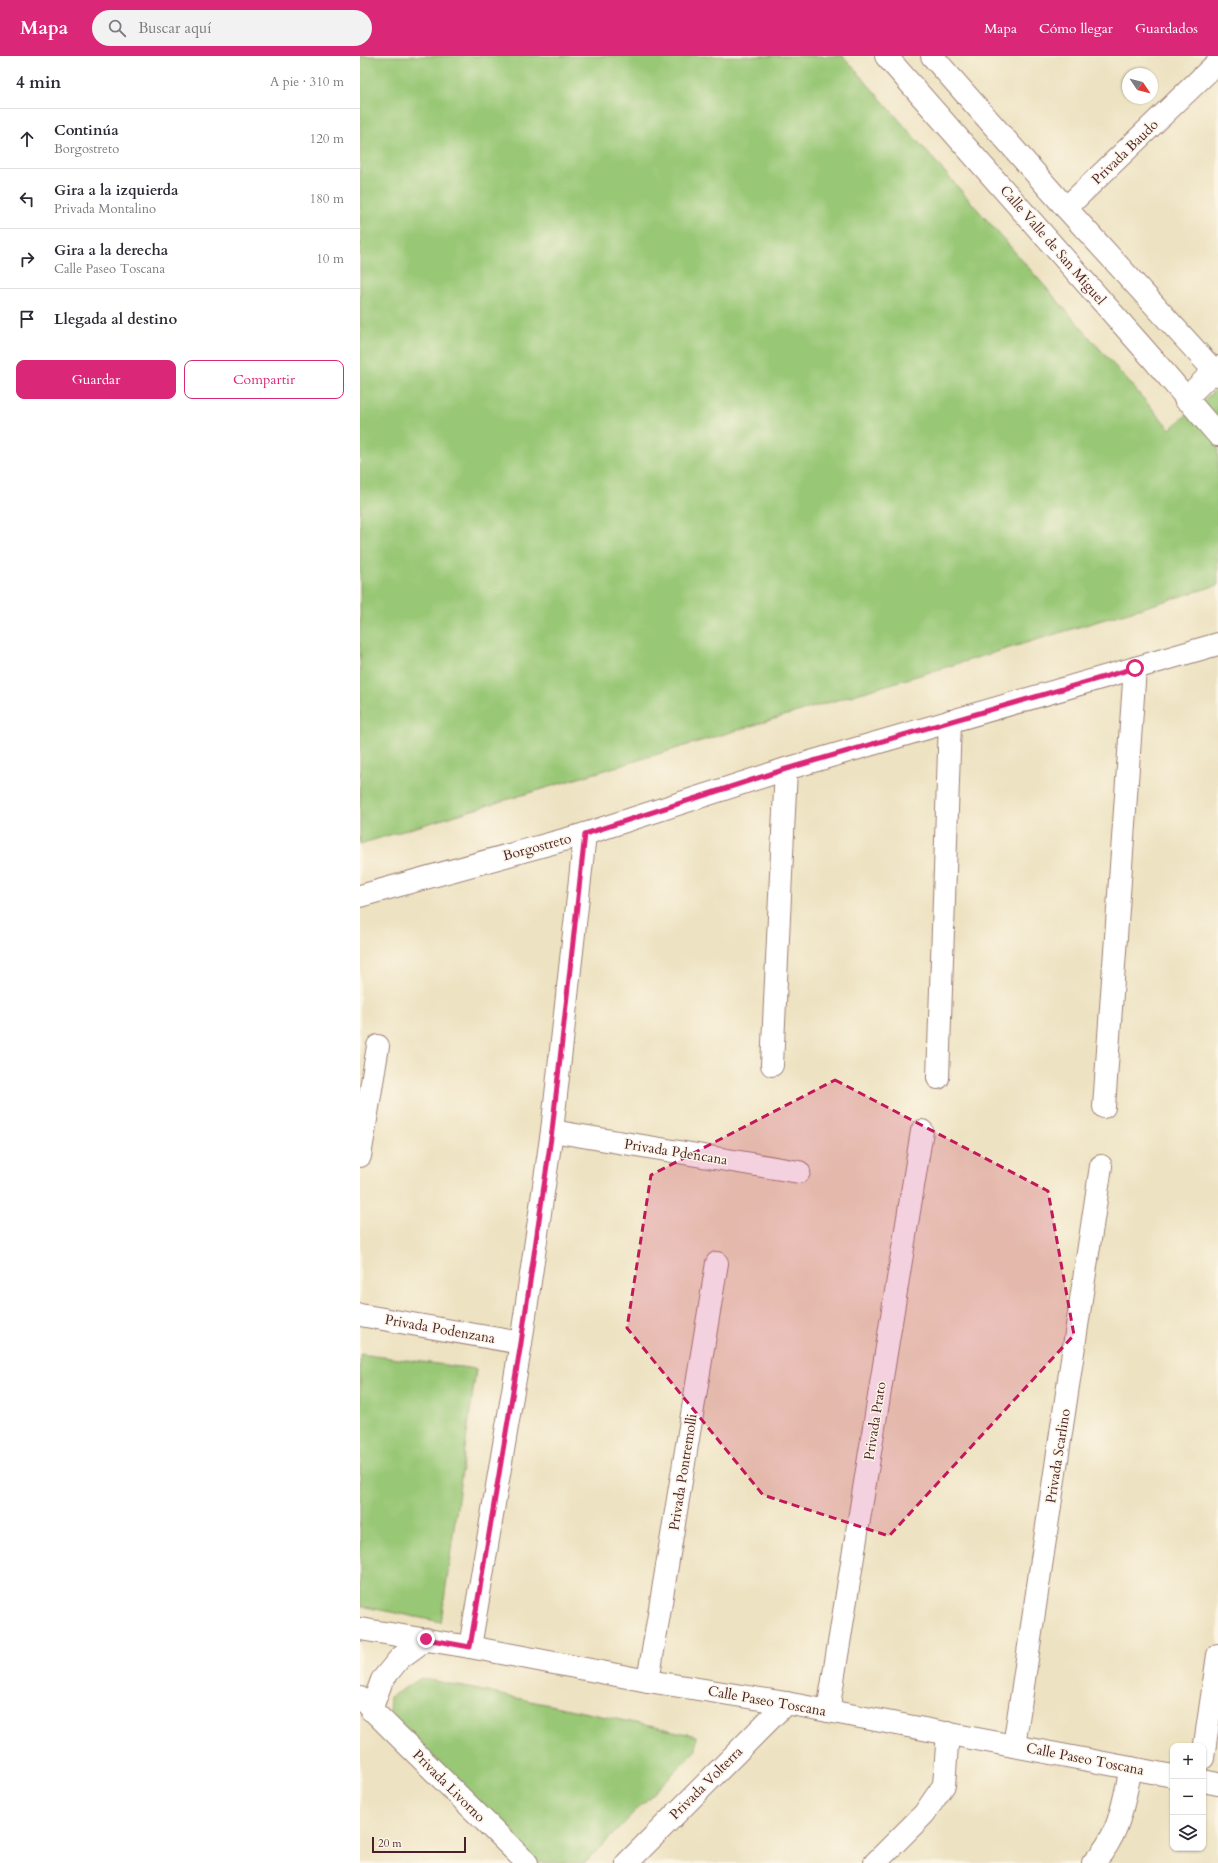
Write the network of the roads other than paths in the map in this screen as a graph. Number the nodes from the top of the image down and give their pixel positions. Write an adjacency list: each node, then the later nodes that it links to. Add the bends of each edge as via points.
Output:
1 (886, 56): 6 (street, Calle Valle de San Miguel, via 1152,358)
2 (932, 56): 4 (street)
3 (1218, 62): 4 (street, Privada Baudo)
4 (1066, 208): 5 (street)
5 (1217, 371): 6 (street)
6 (1185, 399): 7 (street, Calle Valle de San Miguel)
7 (1218, 435)
8 (1218, 644): 9 (street, Borgostreto)
9 (1135, 668): 10 (street, Borgostreto); 17 (street)
10 (950, 721): 11 (street, Borgostreto); 16 (street)
11 (786, 769): 12 (street, Borgostreto); 15 (street)
12 (585, 834): 13 (street, Borgostreto); 18 (street)
13 (360, 896)
14 (378, 1046): 20 (street)
15 (772, 1065)
16 (938, 1078)
17 (1104, 1107)
18 (552, 1131): 22 (street, Privada Pdencana); 25 (street)
19 (922, 1131): 33 (street, Privada Prato)
20 (360, 1156)
21 (1101, 1166): 36 (street, Privada Scarlino)
22 (799, 1172)
23 (717, 1263): 30 (street, Privada Pontremolli)
24 (360, 1315): 25 (street, Privada Podenzana)
25 (521, 1343): 28 (street)
26 (360, 1628): 27 (street, Calle Paseo Toscana)
27 (426, 1639): 28 (street, Calle Paseo Toscana); 32 (street, Privada Livorno, via 400,1658)
28 (470, 1647): 30 (street, Calle Paseo Toscana)
29 (1218, 1655): 35 (street)
30 (648, 1681): 31 (street, Calle Paseo Toscana)
31 (786, 1703): 33 (street, Calle Paseo Toscana); 42 (street, Privada Volterra)
32 (365, 1704): 41 (street, Privada Livorno)
33 (828, 1711): 34 (street, Calle Paseo Toscana)
34 (948, 1733): 36 (street, Calle Paseo Toscana); 43 (street, via 944,1785 924,1814)
35 (1205, 1743)
36 (1014, 1746): 37 (street, Calle Paseo Toscana)
37 (1131, 1768): 38 (street, Calle Paseo Toscana); 44 (street, via 1117,1831 1104,1853)
38 (1170, 1775)
39 (1206, 1782): 40 (street)
40 (1218, 1784)
41 (526, 1863)
42 (627, 1863)
43 (875, 1863)
44 (1094, 1863)

